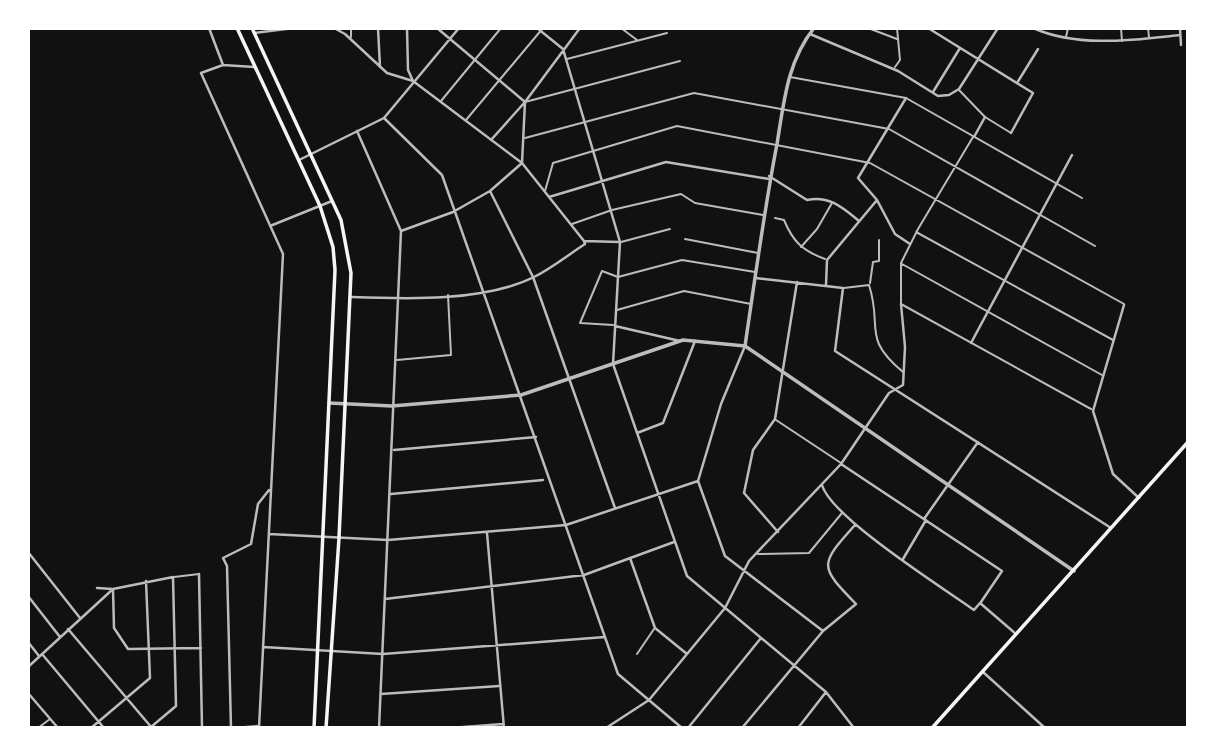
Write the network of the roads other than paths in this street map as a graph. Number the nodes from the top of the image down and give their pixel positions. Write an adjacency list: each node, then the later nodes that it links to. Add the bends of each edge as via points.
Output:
1 (209, 28): 44 (street)
2 (237, 28): 45 (main road)
3 (294, 28): 25 (street)
4 (316, 28): 5 (street)
5 (324, 28): 32 (street)
6 (351, 28): 32 (lane)
7 (378, 28): 46 (street)
8 (407, 28): 50 (street, via 408,71)
9 (437, 28): 30 (street)
10 (459, 28): 30 (street)
11 (501, 28): 40 (lane)
12 (580, 28): 38 (street)
13 (621, 28): 34 (lane)
14 (814, 28): 27 (street)
15 (869, 28): 33 (lane)
16 (897, 28): 33 (lane)
17 (928, 28): 37 (street)
18 (998, 28): 42 (street)
19 (1033, 28): 29 (street)
20 (1068, 28): 29 (lane)
21 (1121, 28): 35 (lane)
22 (1148, 28): 31 (lane)
23 (1180, 28): 28 (street)
24 (540, 29): 38 (street); 49 (lane)
25 (253, 30): 71 (main road)
26 (667, 33): 34 (lane)
27 (810, 33): 47 (street); 48 (street, via 798,49)
28 (1180, 34): 31 (street); 36 (street)
29 (1066, 37): 35 (street)
30 (450, 38): 40 (street); 50 (street)
31 (1149, 38): 35 (street)
32 (351, 40): 46 (street)
33 (898, 40): 47 (lane, via 900,60)
34 (637, 41): 41 (lane)
35 (1122, 41)
36 (1181, 45)
37 (960, 48): 42 (street); 54 (street)
38 (564, 49): 41 (street); 57 (street)
39 (1038, 49): 51 (street)
40 (475, 59): 49 (street); 56 (lane)
41 (566, 59): 53 (street)
42 (977, 60): 51 (street); 52 (street)
43 (680, 61): 53 (lane)
44 (223, 65): 45 (street); 96 (street, via 201,73)
45 (256, 67): 73 (main road)
46 (380, 67): 50 (street)
47 (893, 69): 54 (street)
48 (789, 76): 55 (lane); 58 (street)
49 (500, 80): 57 (street); 61 (lane)
50 (413, 81): 56 (street); 60 (street)
51 (1017, 83): 65 (street, via 1033,93)
52 (959, 89): 54 (street, via 949,95); 59 (lane)
53 (575, 90): 57 (lane); 62 (street)
54 (933, 92)
55 (906, 98): 63 (street); 66 (lane)
56 (440, 102): 61 (street)
57 (525, 102): 67 (street); 68 (street)
58 (783, 108): 62 (lane, via 684,93); 63 (lane); 69 (street)
59 (985, 117): 65 (lane); 66 (street)
60 (384, 118): 64 (street); 89 (street, via 442,175)
61 (465, 120): 68 (street)
62 (584, 121): 67 (lane); 70 (street)
63 (889, 129): 75 (street); 76 (lane)
64 (357, 131): 71 (street); 98 (street)
65 (1011, 133)
66 (974, 136): 76 (lane); 79 (lane)
67 (525, 138): 74 (street)
68 (491, 140): 74 (street)
69 (776, 146): 70 (lane, via 677,126); 75 (lane); 77 (street)
70 (593, 151): 78 (street); 81 (lane, via 553,163)
71 (310, 154): 73 (street); 86 (main road)
72 (1072, 155): 79 (street)
73 (299, 160): 88 (main road)
74 (522, 163): 80 (street); 81 (street)
75 (870, 163): 83 (lane); 85 (street, via 858,178)
76 (956, 166): 83 (lane); 92 (lane)
77 (769, 178): 78 (street, via 666,162); 87 (street, via 807,200 819,197); 91 (street)
78 (602, 181): 82 (street); 90 (street)
79 (1057, 183): 84 (lane); 92 (street)
80 (490, 191): 89 (street); 112 (street)
81 (545, 192): 82 (street)
82 (549, 197): 95 (street)
83 (936, 198): 99 (lane); 105 (lane)
84 (1082, 198)
85 (877, 200): 94 (street); 104 (street, via 895,234)
86 (332, 201): 88 (street); 121 (main road, via 348,246)
87 (832, 202): 94 (street); 107 (lane)
88 (320, 206): 96 (street); 142 (main road, via 335,270)
89 (456, 211): 98 (street); 119 (street)
90 (611, 212): 91 (lane, via 684,194 695,203); 95 (lane); 103 (street)
91 (763, 215): 108 (street)
92 (1040, 215): 105 (street); 106 (lane)
93 (775, 218): 107 (lane, via 783,220)
94 (859, 221): 109 (street)
95 (571, 224): 102 (street)
96 (271, 226): 158 (street, via 283,254)
97 (670, 229): 103 (lane)
98 (401, 231): 122 (street)
99 (916, 232): 104 (lane); 114 (lane)
100 (685, 239): 108 (lane)
101 (879, 240): 117 (lane, via 879,261 873,262)
102 (584, 241): 103 (street); 112 (street)
103 (620, 242): 113 (street)
104 (910, 244): 110 (lane)
105 (1023, 246): 114 (street); 125 (lane)
106 (1095, 246)
107 (801, 247): 109 (lane)
108 (758, 253): 111 (street)
109 (827, 260): 116 (street)
110 (901, 264): 124 (lane); 127 (lane)
111 (755, 275): 113 (lane, via 682,260); 115 (street); 123 (street)
112 (533, 277): 119 (street); 139 (street)
113 (618, 277): 126 (street); 128 (lane, via 602,271 580,323)
114 (1004, 280): 127 (street); 129 (lane)
115 (797, 282): 116 (street); 136 (street)
116 (826, 285): 118 (street)
117 (869, 285): 118 (lane); 137 (lane, via 873,333 880,351)
118 (843, 288): 140 (street, via 835,351)
119 (484, 292): 120 (street); 141 (street)
120 (448, 295): 122 (street); 134 (lane, via 451,355)
121 (351, 297): 122 (street); 143 (main road)
122 (398, 299): 134 (street)
123 (751, 304): 126 (lane, via 684,291); 133 (street)
124 (901, 304): 132 (lane); 137 (street)
125 (1124, 305): 129 (street)
126 (616, 310): 128 (street)
127 (988, 312): 132 (street); 138 (lane)
128 (615, 326): 130 (street); 135 (street)
129 (1114, 340): 138 (street)
130 (680, 341): 131 (street); 135 (street)
131 (695, 341): 133 (street); 148 (street, via 663,422)
132 (971, 343): 145 (lane)
133 (745, 346): 136 (street); 155 (street, via 721,404)
134 (396, 359): 144 (street)
135 (613, 364): 139 (street); 148 (street)
136 (784, 372): 146 (street); 147 (street)
137 (904, 373): 140 (street, via 904,385)
138 (1103, 376): 145 (street)
139 (568, 379): 141 (street); 162 (street)
140 (897, 390): 147 (street, via 889,393); 150 (street)
141 (521, 396): 144 (street); 149 (street)
142 (329, 403): 143 (street); 171 (main road)
143 (345, 405): 144 (street); 172 (main road)
144 (395, 406): 152 (street)
145 (1093, 411): 161 (street, via 1113,474)
146 (775, 419): 153 (lane); 168 (street, via 754,450 744,494)
147 (865, 429): 153 (street); 157 (street)
148 (637, 433): 160 (street)
149 (536, 437): 152 (street); 165 (street)
150 (978, 442): 157 (street); 167 (street)
151 (1188, 442): 161 (main road)
152 (394, 450): 159 (street)
153 (841, 464): 156 (street); 164 (street)
154 (543, 480): 159 (street)
155 (698, 481): 160 (street); 179 (street, via 725,556)
156 (822, 485): 163 (street, via 827,498); 168 (street)
157 (948, 485): 164 (street); 180 (street)
158 (271, 489): 170 (street); 231 (street, via 258,504 251,544 223,558 227,566)
159 (391, 494): 173 (street)
160 (657, 494): 162 (street); 174 (street)
161 (1139, 498): 167 (main road)
162 (615, 508): 165 (street)
163 (843, 513): 166 (street); 176 (lane, via 809,553)
164 (925, 520): 178 (street); 190 (street, via 1002,571)
165 (566, 524): 169 (street); 182 (street)
166 (855, 525): 178 (street); 195 (street, via 828,562 831,578 856,604)
167 (1112, 529): 180 (main road)
168 (778, 532): 176 (street)
169 (487, 533): 173 (street); 186 (street)
170 (269, 534): 171 (street); 202 (street)
171 (323, 538): 172 (street); 206 (main road)
172 (339, 538): 173 (street); 207 (main road)
173 (388, 540): 189 (street)
174 (674, 542): 177 (street); 191 (street, via 687,576)
175 (28, 552): 192 (street)
176 (758, 554): 179 (street)
177 (630, 558): 182 (street); 193 (street)
178 (902, 559): 190 (street, via 974,610)
179 (744, 570): 191 (street); 195 (street)
180 (1074, 571): 196 (main road)
181 (199, 574): 183 (lane); 204 (street)
182 (584, 575): 186 (street); 198 (street)
183 (173, 577): 184 (street); 203 (street)
184 (146, 581): 187 (street); 205 (street)
185 (97, 588): 187 (street)
186 (492, 588): 189 (street); 201 (street)
187 (113, 589): 192 (street); 205 (street, via 116,635 128,649)
188 (28, 596): 197 (street)
189 (385, 599): 208 (street)
190 (980, 603): 196 (street)
191 (726, 607): 199 (street); 210 (street)
192 (80, 618): 194 (street)
193 (655, 628): 209 (lane); 210 (street)
194 (68, 629): 197 (street); 219 (street)
195 (823, 631): 212 (street)
196 (1016, 634): 214 (main road)
197 (60, 637): 211 (street)
198 (606, 637): 201 (street); 220 (street, via 618,674)
199 (762, 638): 212 (street); 238 (street)
200 (28, 642): 211 (street)
201 (497, 644): 208 (street); 215 (street)
202 (263, 647): 206 (street); 224 (street)
203 (176, 648): 204 (street); 205 (street); 229 (street, via 176,706)
204 (201, 648): 230 (street)
205 (150, 649): 219 (street, via 149,678)
206 (317, 651): 207 (street); 232 (main road)
207 (331, 652): 208 (street); 233 (main road)
208 (383, 654): 218 (street)
209 (637, 654)
210 (687, 654): 220 (street)
211 (41, 655): 213 (street); 222 (street)
212 (794, 665): 216 (street); 239 (street)
213 (28, 667)
214 (983, 672): 242 (main road); 243 (street)
215 (500, 686): 218 (street); 223 (street)
216 (826, 692): 240 (street); 241 (street)
217 (28, 693): 221 (street)
218 (381, 694): 234 (street)
219 (126, 697): 222 (street); 229 (street)
220 (649, 700): 236 (street); 237 (street)
221 (50, 719): 225 (lane); 226 (street)
222 (99, 721): 227 (street); 228 (street)
223 (504, 726): 235 (street)
224 (259, 727): 231 (street)
225 (38, 728)
226 (58, 728)
227 (91, 728)
228 (104, 728)
229 (151, 728)
230 (202, 728)
231 (232, 728)
232 (314, 728)
233 (326, 728)
234 (379, 728)
235 (450, 728)
236 (606, 728)
237 (682, 728)
238 (688, 728)
239 (742, 728)
240 (798, 728)
241 (854, 728)
242 (932, 728)
243 (1045, 728)

